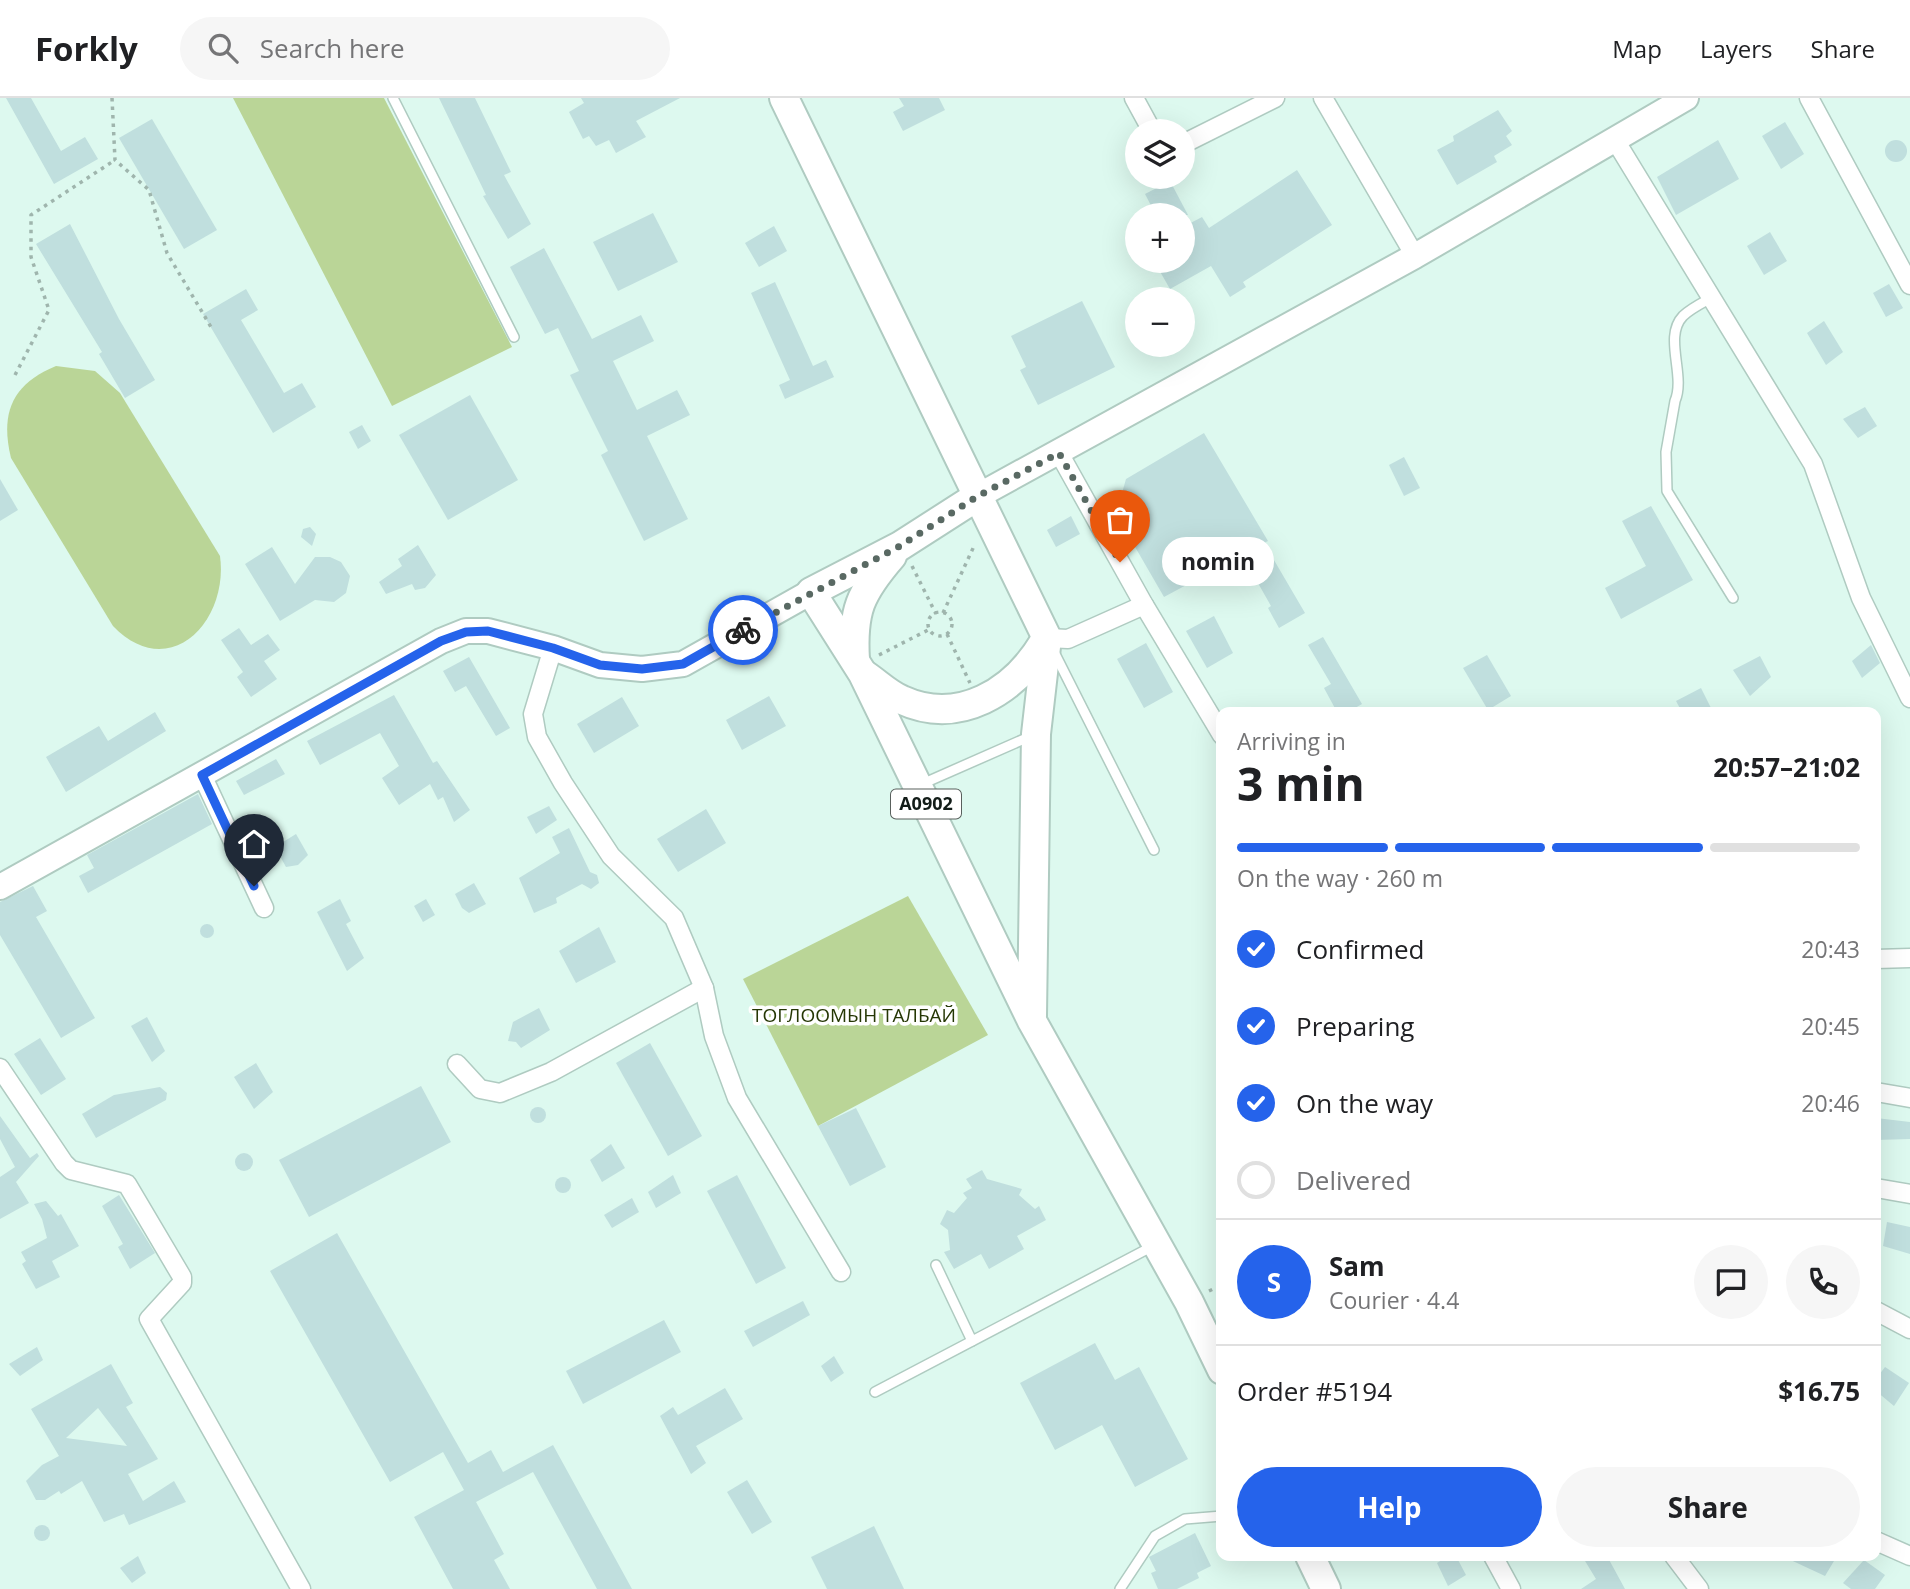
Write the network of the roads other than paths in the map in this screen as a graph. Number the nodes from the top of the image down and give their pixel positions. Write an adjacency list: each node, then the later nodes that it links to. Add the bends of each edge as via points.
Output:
1 (393, 98): 14 (lane)
2 (784, 98): 16 (highway)
3 (1134, 98): 8 (street)
4 (1275, 98): 9 (street)
5 (1323, 98): 11 (street)
6 (1686, 98): 10 (main road)
7 (1809, 98): 12 (street)
8 (1145, 119)
9 (1195, 138)
10 (1615, 140): 11 (main road); 13 (street)
11 (1415, 256): 15 (main road)
12 (1910, 285)
13 (1711, 298): 19 (lane, via 1683,316 1677,329 1679,390 1665,472 1667,492); 24 (street, via 1813,464 1861,598)
14 (514, 337)
15 (1059, 453): 16 (main road); 20 (street)
16 (978, 496): 17 (highway); 21 (highway)
17 (905, 554): 18 (highway); 23 (highway, via 870,582 861,602 853,626)
18 (811, 592): 22 (main road, via 683,664 620,668); 23 (highway, A0902)
19 (1733, 598)
20 (1144, 605): 21 (street, via 1068,639); 25 (street)
21 (1047, 638): 23 (highway, via 1030,666 1013,681 959,709 933,710 900,700); 26 (highway, A0902); 29 (lane)
22 (553, 648): 27 (main road, via 488,631 466,632 441,641); 34 (street, via 533,714 537,737 611,856 674,918)
23 (865, 663): 28 (highway, A0902)
24 (1910, 698)
25 (1216, 725)
26 (1036, 734): 28 (lane); 35 (highway, A0902)
27 (202, 775): 30 (main road); 31 (street)
28 (917, 786): 35 (highway, A0902)
29 (1154, 850)
30 (0, 887)
31 (264, 908)
32 (1910, 958): 33 (street)
33 (1881, 959)
34 (704, 988): 36 (street, via 551,1072 500,1093 480,1089); 44 (street, via 714,1036 737,1098)
35 (1032, 1021): 42 (highway, A0902)
36 (457, 1064)
37 (1, 1071): 56 (street, via 64,1163 71,1170 127,1184 162,1241 182,1283 149,1320)
38 (1881, 1093): 39 (street)
39 (1910, 1098)
40 (1881, 1189): 41 (street)
41 (1910, 1194)
42 (1157, 1245): 47 (lane); 48 (highway, A0902)
43 (936, 1265): 47 (lane)
44 (841, 1272)
45 (1881, 1314): 46 (street)
46 (1910, 1329)
47 (972, 1341): 49 (lane)
48 (1216, 1358)
49 (875, 1392)
50 (1216, 1516): 57 (lane, via 1185,1519 1155,1536)
51 (1881, 1543): 52 (street)
52 (1910, 1556)
53 (1312, 1561): 58 (highway)
54 (1496, 1561): 59 (street)
55 (1678, 1561): 60 (street)
56 (301, 1589)
57 (1120, 1589)
58 (1326, 1589)
59 (1511, 1589)
60 (1699, 1589)

